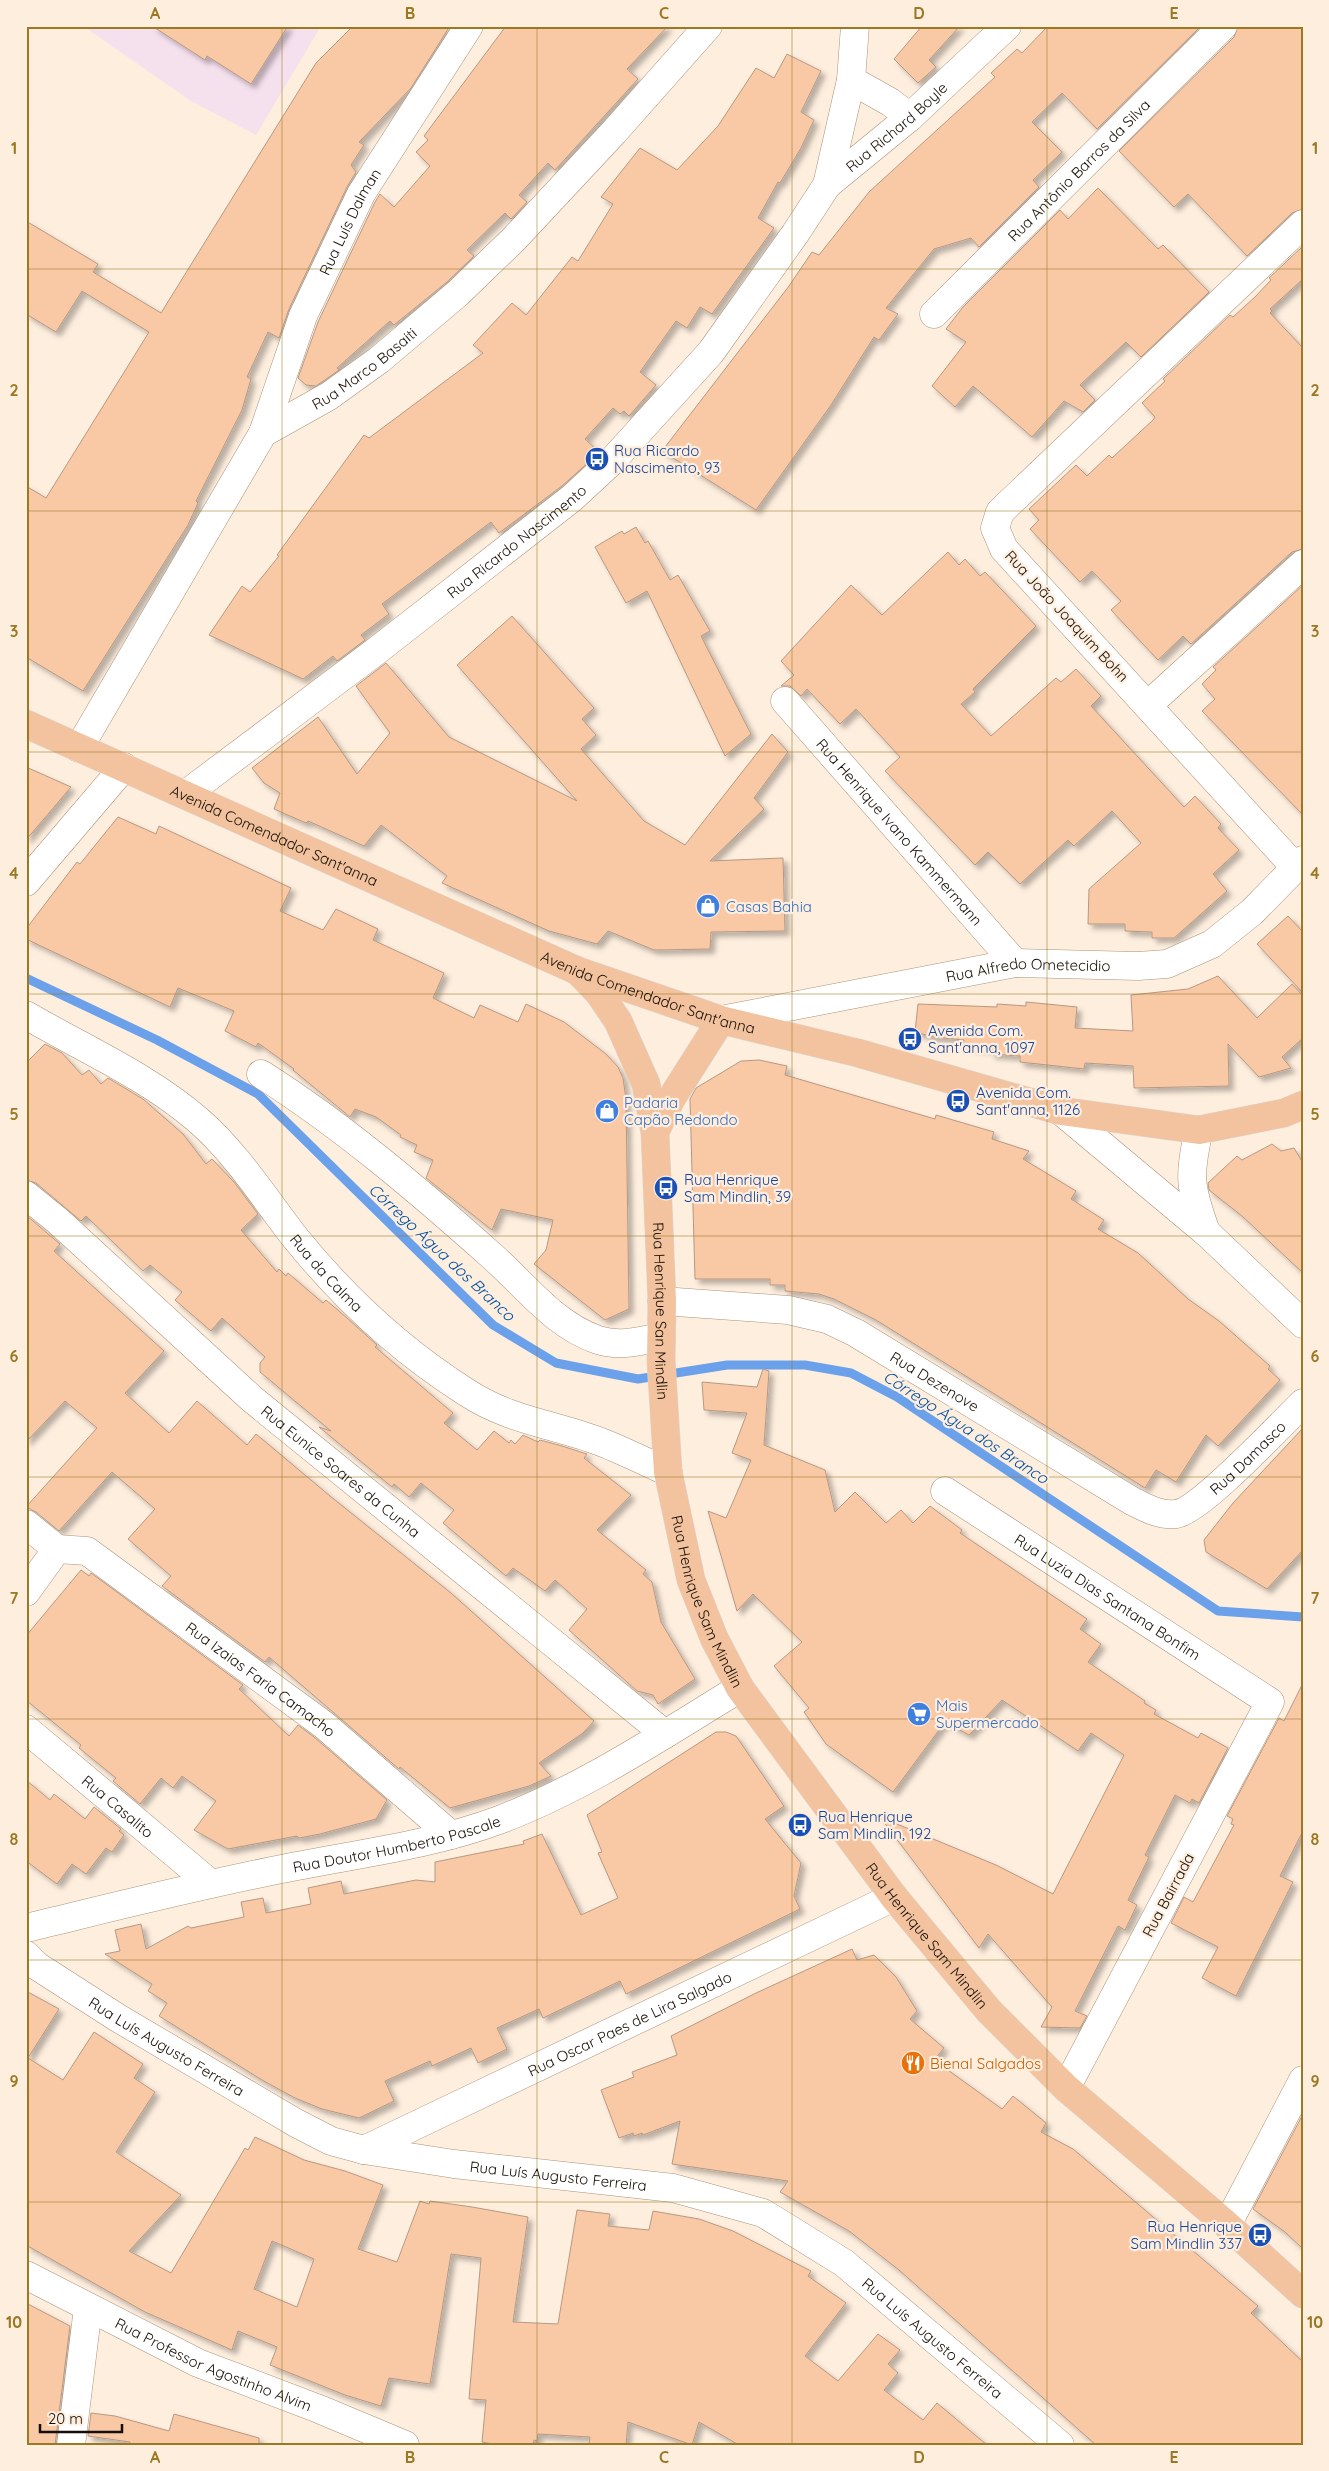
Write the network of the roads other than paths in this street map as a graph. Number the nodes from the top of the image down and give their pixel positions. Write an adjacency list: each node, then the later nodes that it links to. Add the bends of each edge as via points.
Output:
1 (469, 26): 12 (street, Rua Luís Dalman, via 361,194 303,316)
2 (708, 26): 12 (street, Rua Marco Basaiti, via 514,239 457,294 380,360 344,386)
3 (855, 26): 6 (street)
4 (1007, 26): 7 (street, Rua Richard Boyle)
5 (1223, 26): 11 (street, Rua Antônio Barros da Silva)
6 (851, 80): 7 (street); 8 (street)
7 (910, 117): 8 (street, Rua Richard Boyle)
8 (827, 185): 10 (street, Rua Richard Boyle)
9 (1303, 224): 15 (street, Rua João Joaquim Bohn, via 1000,512 996,528 1004,549)
10 (795, 234): 19 (street, Rua Ricardo Nascimento, via 711,352 612,461 585,486 375,652)
11 (934, 314)
12 (263, 433): 17 (street, Rua Marco Basaiti)
13 (1303, 564): 15 (street)
14 (785, 702): 22 (street, Rua Henrique Ivano Kammermann)
15 (1148, 705): 20 (street, Rua João Joaquim Bohn)
16 (26, 724): 17 (main road, Avenida Comendador Sant'anna)
17 (79, 748): 18 (main road, Avenida Comendador Sant'anna)
18 (124, 767): 19 (main road, Avenida Comendador Sant'anna); 21 (street)
19 (186, 794): 23 (main road, Avenida Comendador Sant'anna)
20 (1299, 864): 22 (street, Rua Alfredo Ometecidio, via 1252,912 1212,944 1174,961 1138,966)
21 (26, 882)
22 (1014, 963): 25 (street, Rua Alfredo Ometecidio)
23 (578, 972): 25 (main road, Avenida Comendador Sant'anna); 30 (main road, Rua Henrique San Mindlin, via 618,1021 632,1050 646,1084)
24 (26, 1015): 37 (street, Rua da Calma, via 154,1087 198,1120 223,1144 298,1241 350,1300 465,1392 505,1413)
25 (721, 1020): 28 (main road, Avenida Comendador Sant'anna, via 858,1053); 30 (main road, via 670,1099)
26 (260, 1074): 35 (street, via 373,1155 494,1257 560,1320 598,1340 615,1344)
27 (1303, 1105): 29 (main road, Avenida Comendador Sant'anna, via 1284,1113)
28 (1061, 1111): 29 (main road, Avenida Comendador Sant'anna); 32 (street)
29 (1198, 1130): 32 (street, via 1191,1164 1192,1193)
30 (655, 1132): 33 (main road, Rua Henrique San Mindlin)
31 (26, 1195): 46 (street, Rua Eunice Soares da Cunha, via 252,1399)
32 (1207, 1233): 34 (street)
33 (662, 1301): 35 (main road, Rua Henrique San Mindlin); 39 (street, Rua Dezenove, via 788,1310 827,1319 856,1333 1146,1508 1159,1514)
34 (1303, 1324)
35 (661, 1344): 37 (main road, Rua Henrique San Mindlin)
36 (1303, 1403): 39 (street, Rua Damasco)
37 (667, 1466): 43 (main road, Rua Henrique Sam Mindlin, via 691,1580 714,1638)
38 (945, 1491): 44 (street, Rua Luzia Dias Santana Bonfim)
39 (1190, 1510)
40 (26, 1524): 41 (street)
41 (57, 1549): 42 (street); 47 (street, Rua Izaias Faria Camacho, via 87,1551 324,1725)
42 (26, 1592)
43 (740, 1688): 46 (street, Rua Doutor Humberto Pascale); 49 (main road, Rua Henrique Sam Mindlin)
44 (1270, 1702): 53 (street, Rua Bairrada)
45 (26, 1730): 48 (street, Rua Casalito)
46 (665, 1734): 47 (street, Rua Doutor Humberto Pascale, via 545,1800 499,1820)
47 (451, 1835): 48 (street, Rua Doutor Humberto Pascale)
48 (210, 1882): 50 (street, Rua Doutor Humberto Pascale)
49 (894, 1897): 53 (main road, Rua Henrique Sam Mindlin, via 989,2011); 54 (street, Rua Oscar Paes de Lira Salgado)
50 (26, 1928)
51 (26, 1955): 54 (street, Rua Luís Augusto Ferreira, via 37,1966 118,2018 296,2123 331,2141)
52 (1303, 2080): 55 (street)
53 (1066, 2088): 55 (main road, Rua Henrique Sam Mindlin)
54 (364, 2150): 61 (street, Rua Luís Augusto Ferreira, via 454,2164 673,2188 763,2213 844,2263)
55 (1227, 2225): 57 (main road, Rua Henrique Sam Mindlin)
56 (26, 2275): 58 (street, Rua Professor Agostinho Alvim)
57 (1303, 2294)
58 (88, 2308): 59 (street); 60 (street, Rua Professor Agostinho Alvim, via 198,2363)
59 (71, 2445)
60 (405, 2445)
61 (1060, 2445)

